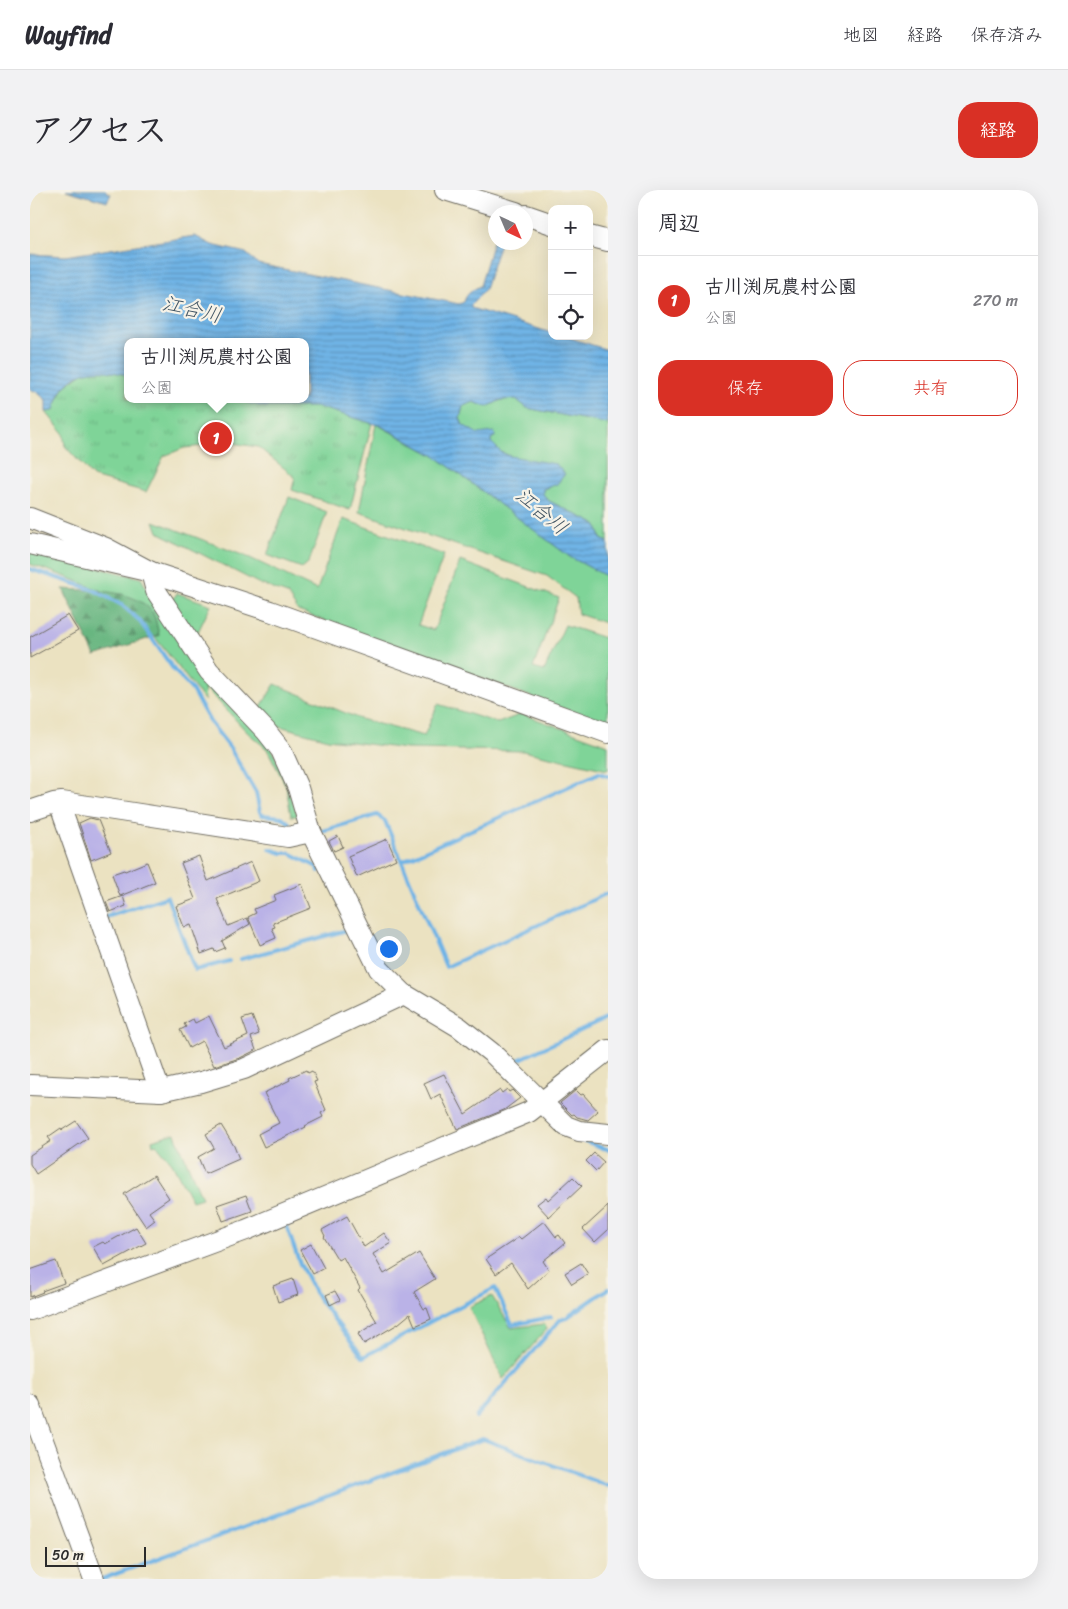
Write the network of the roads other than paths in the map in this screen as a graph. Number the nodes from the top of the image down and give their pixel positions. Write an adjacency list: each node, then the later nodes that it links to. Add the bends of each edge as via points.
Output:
1 (444, 190): 2 (street)
2 (493, 205)
3 (533, 218): 4 (street)
4 (548, 223)
5 (593, 237): 6 (street)
6 (608, 241)
7 (30, 518): 9 (street, via 106,548)
8 (30, 544): 9 (street)
9 (151, 572): 10 (street, via 270,610); 13 (street, via 156,591 209,672 280,750 298,788)
10 (608, 733)
11 (61, 808): 12 (street); 13 (street, via 288,837); 17 (street)
12 (30, 811)
13 (311, 832): 14 (street, via 379,969)
14 (404, 994): 17 (street, via 244,1070); 18 (street, via 459,1027 486,1048)
15 (608, 1050): 18 (street)
16 (30, 1086): 17 (street)
17 (160, 1091)
18 (542, 1103): 19 (street, via 566,1126); 20 (street, via 529,1112 246,1230)
19 (608, 1134)
20 (30, 1310)
21 (30, 1405): 22 (street)
22 (93, 1576)

